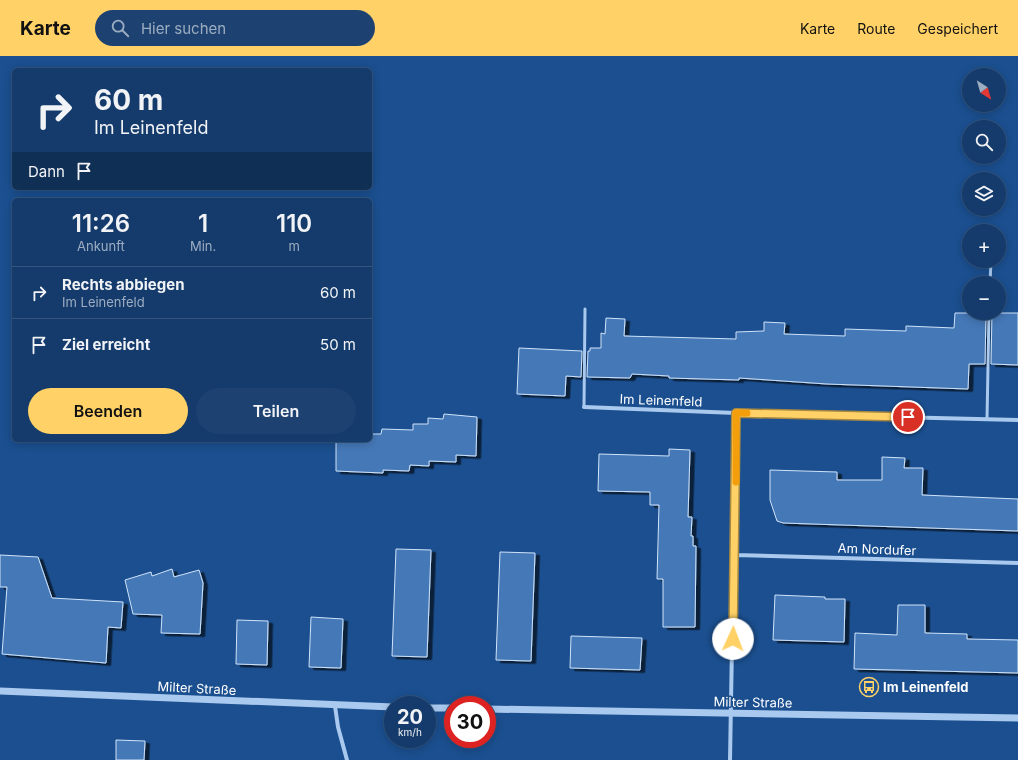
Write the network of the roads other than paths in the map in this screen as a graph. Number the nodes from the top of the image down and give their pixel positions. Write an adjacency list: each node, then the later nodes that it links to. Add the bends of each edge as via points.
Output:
1 (585, 309): 3 (lane)
2 (989, 320): 5 (lane)
3 (584, 407): 4 (street, Im Leinenfeld)
4 (736, 413): 5 (street, Im Leinenfeld); 7 (street)
5 (987, 419): 6 (street, Im Leinenfeld)
6 (1018, 420)
7 (735, 555): 8 (street, Am Nordufer); 13 (street)
8 (1018, 563)
9 (0, 691): 10 (street, Milter Straße)
10 (335, 706): 11 (street, Milter Straße); 15 (street)
11 (384, 707)
12 (496, 709): 13 (street, Milter Straße)
13 (731, 714): 14 (street, Milter Straße); 16 (street)
14 (1018, 718)
15 (347, 760)
16 (730, 760)

